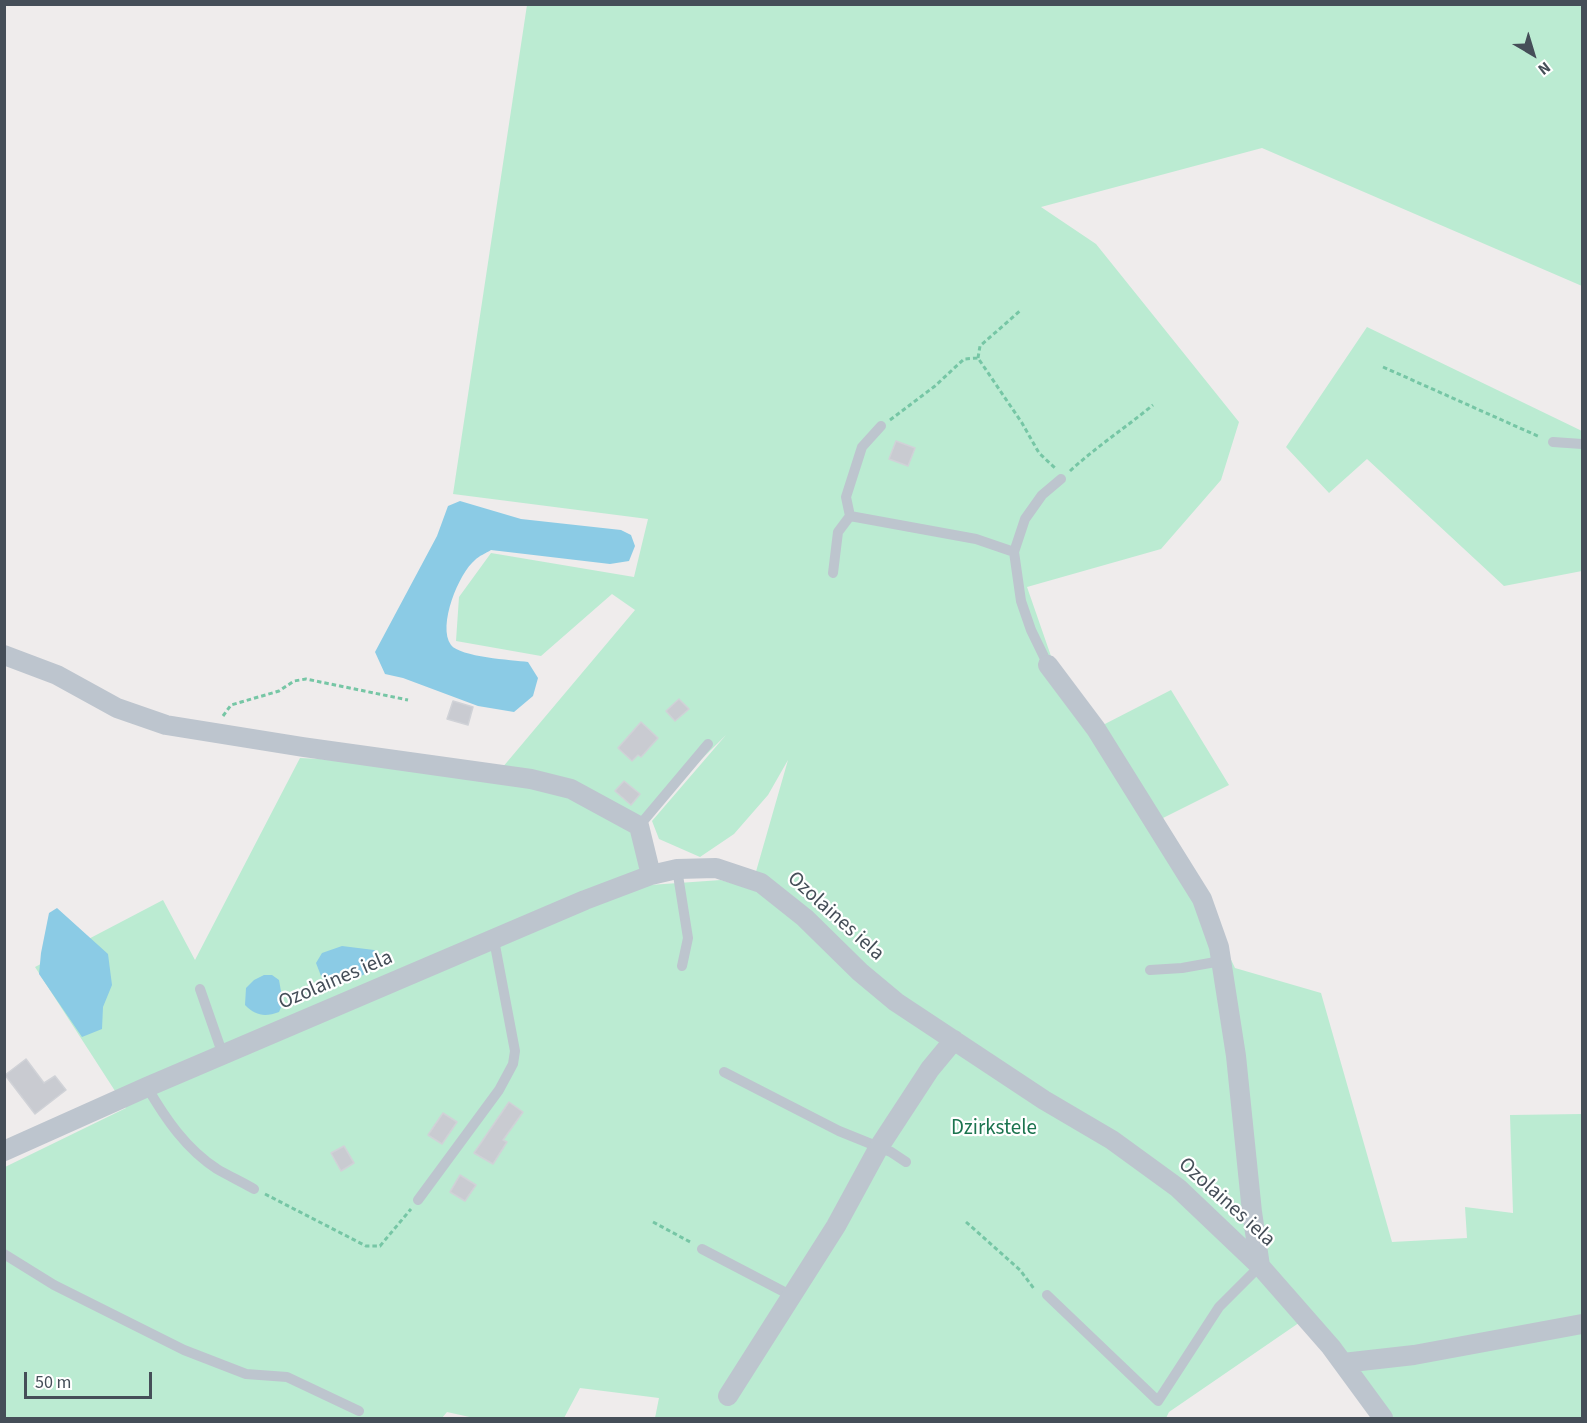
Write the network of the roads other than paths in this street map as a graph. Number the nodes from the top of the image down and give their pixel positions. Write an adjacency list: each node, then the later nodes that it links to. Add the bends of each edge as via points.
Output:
1 (881, 426): 5 (lane, via 862,447 846,497)
2 (1553, 442): 3 (lane)
3 (1582, 444)
4 (1061, 479): 6 (lane, via 1042,495 1025,519)
5 (850, 516): 6 (lane, via 976,538); 7 (lane, via 838,532)
6 (1014, 552): 9 (lane, via 1021,602)
7 (832, 573)
8 (4, 654): 11 (street, via 57,675 117,708 165,724 531,779 571,789)
9 (1048, 665): 15 (street, via 1096,729 1202,899)
10 (708, 744): 11 (lane)
11 (639, 826): 13 (street)
12 (677, 869): 13 (street, Ozolaines iela); 16 (lane, via 688,938); 19 (street, Ozolaines iela, via 716,868 761,883 896,1002)
13 (651, 875): 14 (street, Ozolaines iela)
14 (494, 940): 20 (street, Ozolaines iela); 27 (lane, via 515,1051 513,1064 499,1090)
15 (1221, 961): 17 (lane); 30 (street)
16 (682, 966)
17 (1150, 970)
18 (200, 988): 20 (lane)
19 (954, 1040): 23 (street, via 930,1069); 30 (street, Ozolaines iela, via 1112,1140 1178,1188)
20 (222, 1055): 22 (street, Ozolaines iela)
21 (724, 1072): 23 (lane, via 839,1131)
22 (147, 1087): 24 (street, Ozolaines iela); 26 (lane, via 165,1118 189,1145 215,1168)
23 (879, 1147): 25 (lane); 32 (street)
24 (4, 1151)
25 (906, 1162)
26 (254, 1189)
27 (418, 1200)
28 (702, 1249): 32 (lane)
29 (4, 1254): 36 (lane, via 54,1285 184,1350 246,1374 287,1377)
30 (1260, 1266): 31 (lane, via 1219,1307 1158,1401); 34 (street, Ozolaines iela)
31 (1047, 1295)
32 (792, 1296): 35 (street)
33 (1582, 1324): 34 (street, via 1414,1355)
34 (1343, 1363): 37 (street, Ozolaines iela)
35 (728, 1396)
36 (359, 1411)
37 (1383, 1419)

